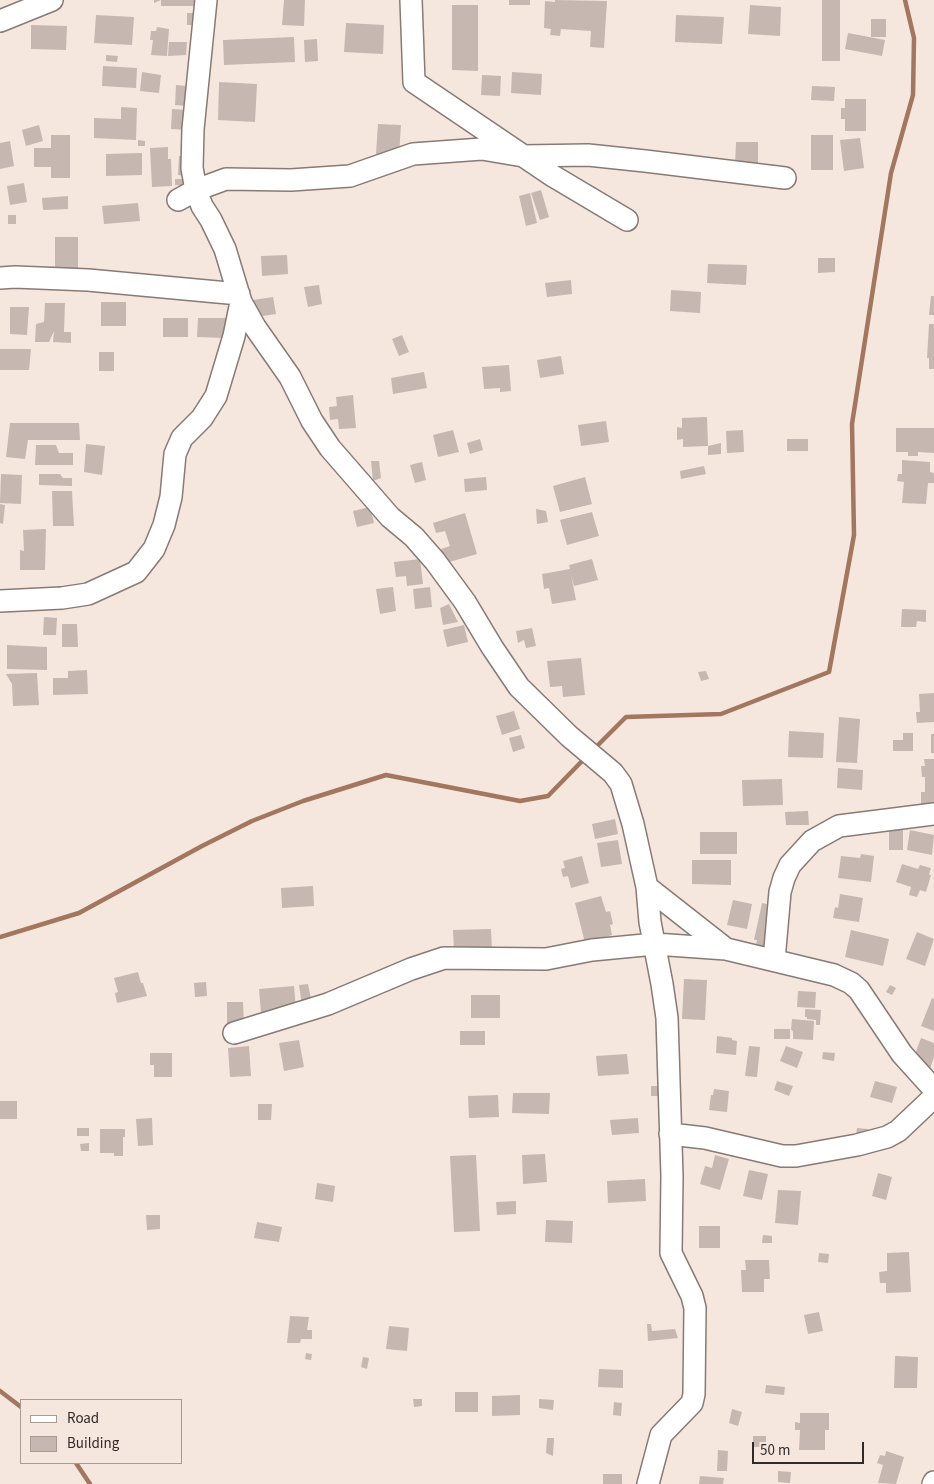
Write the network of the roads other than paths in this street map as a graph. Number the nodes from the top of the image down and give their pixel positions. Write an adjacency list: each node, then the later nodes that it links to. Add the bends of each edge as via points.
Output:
1 (52, 0): 4 (street)
2 (206, 0): 7 (street, via 193,129 192,168)
3 (411, 0): 5 (street, via 414,82)
4 (0, 21)
5 (523, 156): 6 (street, via 588,155); 7 (street, via 482,149 413,154 350,176 291,180 226,179); 9 (street)
6 (785, 178)
7 (196, 190): 8 (street); 11 (street, via 225,248)
8 (178, 200)
9 (627, 220)
10 (0, 278): 11 (street, via 88,280)
11 (240, 298): 12 (street, via 234,336 216,396 202,418 182,438 175,454 171,498 164,525 154,549 136,572 88,594); 14 (street, via 330,448 390,518 414,537 435,561 519,687 621,784)
12 (0, 601)
13 (934, 814): 17 (street, via 838,826 812,841 790,865 784,878)
14 (647, 887): 15 (street); 16 (street)
15 (655, 944): 16 (street); 18 (street, via 592,950 546,959 444,958 328,1004); 21 (street, via 667,1018)
16 (726, 949): 17 (street)
17 (774, 960): 19 (street, via 834,975 851,983 902,1054)
18 (234, 1033)
19 (934, 1087)
20 (934, 1097): 21 (street, via 898,1131 887,1137 796,1156)
21 (670, 1134): 22 (street, via 671,1253 695,1308 694,1394 692,1403 661,1435)
22 (648, 1484)

